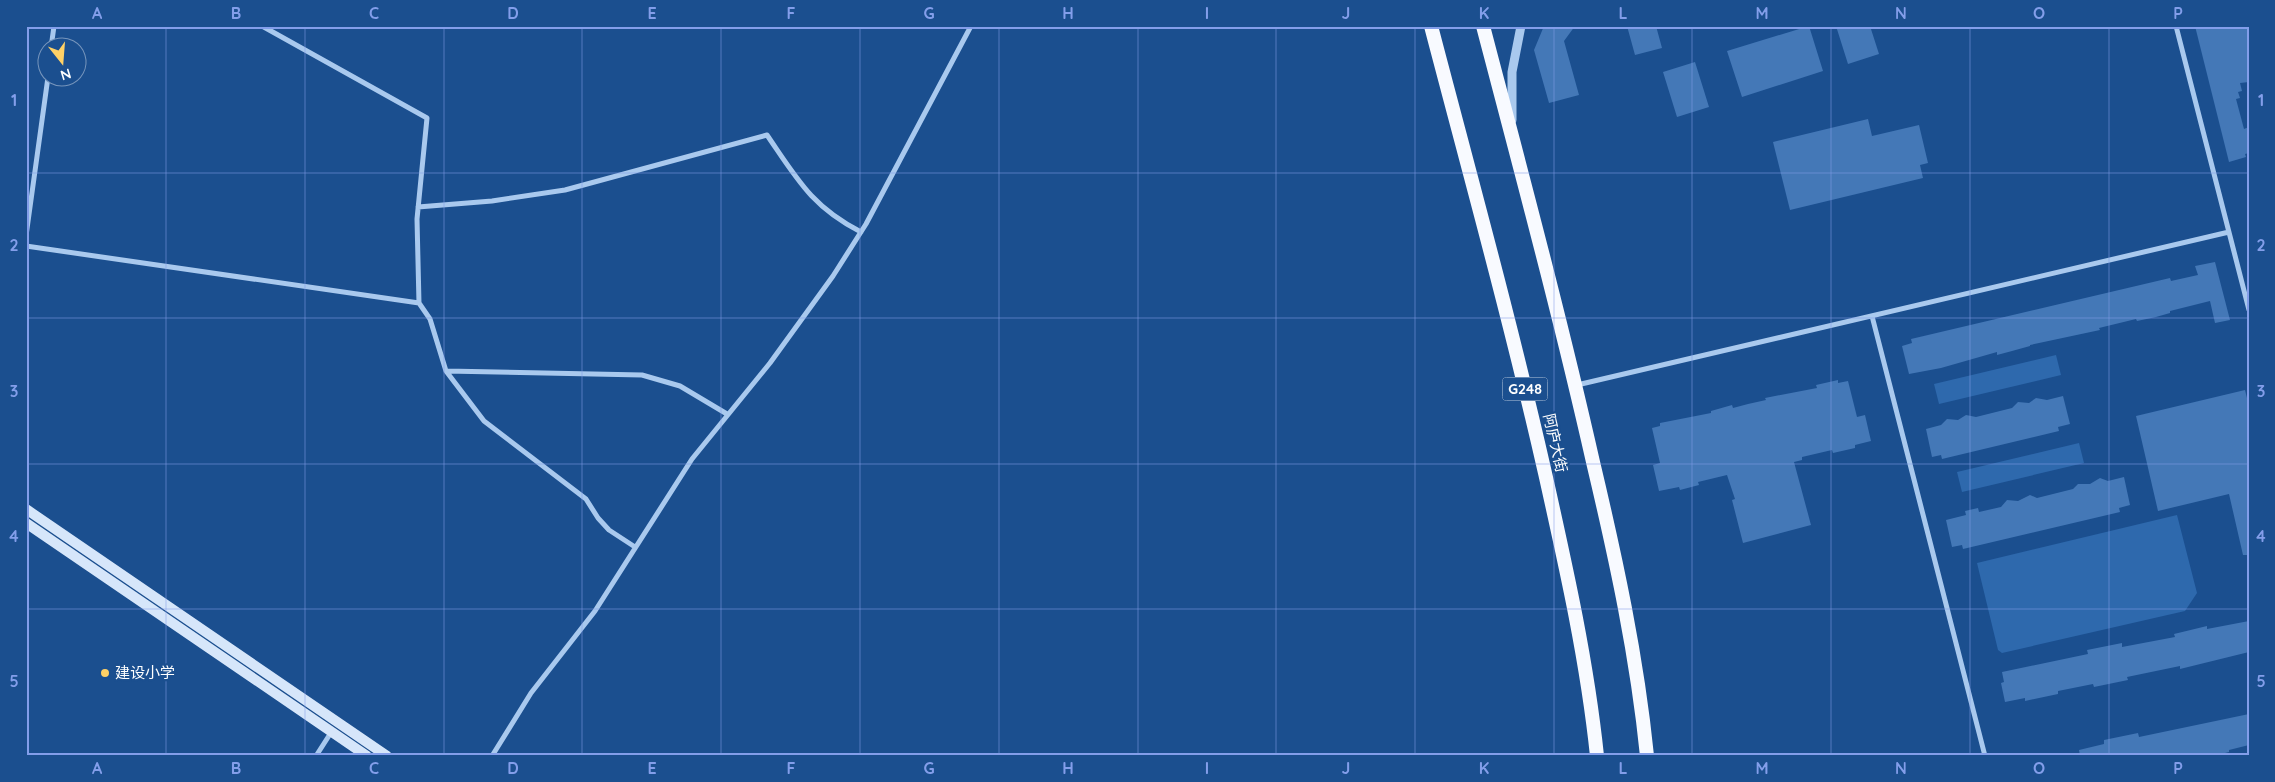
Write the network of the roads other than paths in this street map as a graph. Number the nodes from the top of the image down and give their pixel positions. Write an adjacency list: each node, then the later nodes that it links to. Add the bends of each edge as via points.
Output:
1 (262, 26): 9 (street, via 427,118)
2 (971, 26): 10 (street)
3 (1431, 26): 29 (highway, 阿庐大街 / G248, via 1516,345 1573,596)
4 (1483, 26): 8 (highway)
5 (1521, 26): 8 (street, via 1512,72)
6 (2176, 26): 11 (street)
7 (46, 88): 12 (street)
8 (1512, 135): 18 (highway)
9 (418, 207): 10 (street, via 492,201 565,190 767,136 805,192 832,215); 14 (street)
10 (861, 232): 19 (street, via 798,326)
11 (2228, 232): 15 (street); 16 (street)
12 (26, 236)
13 (26, 246): 14 (street)
14 (419, 303): 17 (street, via 430,319)
15 (2249, 310)
16 (1872, 316): 18 (street); 31 (street)
17 (446, 370): 19 (street, via 642,376 680,386); 22 (street, via 484,421 586,499 609,530)
18 (1576, 385): 30 (highway, via 1622,586)
19 (727, 414): 22 (street, via 692,459)
20 (26, 509): 23 (main road)
21 (26, 523): 24 (main road)
22 (635, 547): 28 (street, via 595,611 532,693)
23 (338, 722): 24 (street); 27 (main road)
24 (332, 732): 25 (street); 26 (main road)
25 (316, 756)
26 (367, 756)
27 (387, 756)
28 (492, 756)
29 (1597, 756)
30 (1647, 756)
31 (1985, 756)

